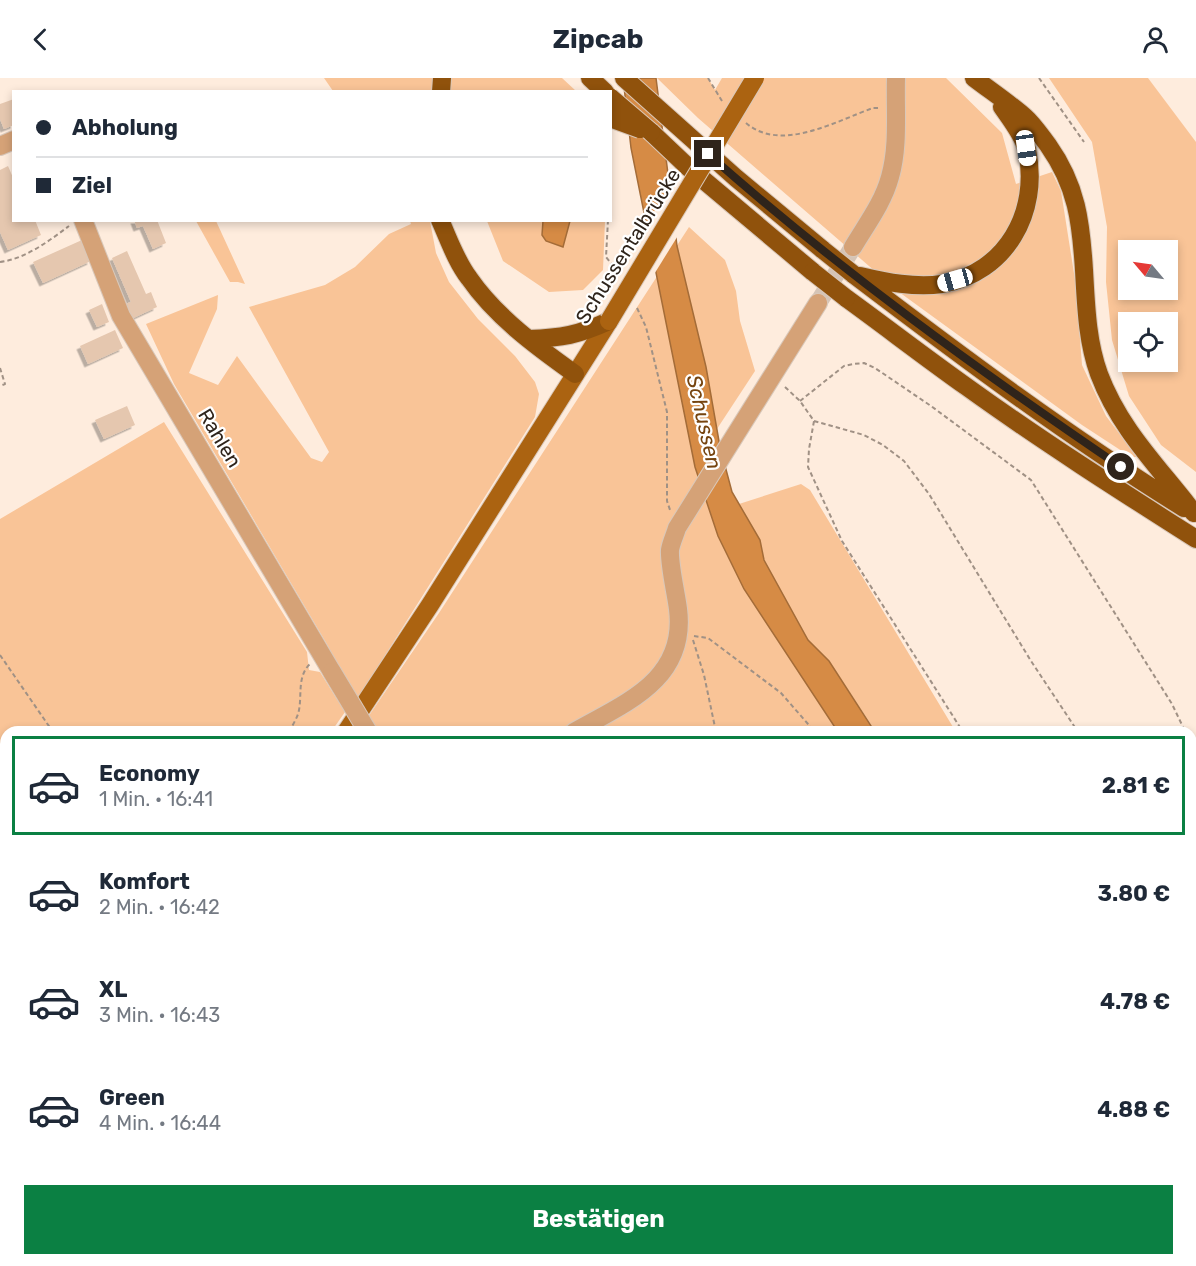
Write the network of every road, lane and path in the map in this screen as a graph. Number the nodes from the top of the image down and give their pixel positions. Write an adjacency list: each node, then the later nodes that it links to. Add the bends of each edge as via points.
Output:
1 (624, 78): 24 (highway, bridge, via 736,178)
2 (708, 78): 9 (path)
3 (755, 78): 27 (main road, Schussentalbrücke, bridge)
4 (896, 78): 10 (street)
5 (974, 78): 7 (highway)
6 (1039, 78): 14 (path)
7 (992, 93): 24 (highway, via 1015,124 1026,148 1030,175 1028,207 1014,237 997,258 968,276 941,284 881,281); 35 (highway, via 1027,118 1058,159 1070,183 1082,233 1086,307 1099,374 1126,429)
8 (612, 99): 13 (highway, bridge)
9 (726, 106)
10 (895, 109): 11 (path, via 873,108 787,136 755,131); 20 (street, via 890,177)
11 (741, 118)
12 (612, 119): 13 (highway, bridge)
13 (651, 132): 38 (highway, bridge, via 846,298 1085,469)
14 (1084, 142)
15 (74, 222): 22 (path, via 49,242)
16 (84, 222): 39 (street, Rahlen, via 121,316)
17 (441, 222): 21 (highway)
18 (451, 222): 21 (highway)
19 (608, 222): 23 (path, via 606,257)
20 (853, 248)
21 (454, 251): 28 (highway, via 483,296)
22 (0, 262)
23 (619, 273)
24 (853, 274): 35 (highway, via 971,363)
25 (633, 300): 37 (path, via 646,327 668,412 667,501)
26 (818, 303): 31 (street)
27 (609, 321): 28 (highway, via 582,333); 30 (main road, Schussentalbrücke)
28 (529, 339): 30 (highway)
29 (0, 368): 32 (path, via 5,384)
30 (575, 374): 43 (main road, Schussentalbrücke)
31 (771, 375): 33 (path); 37 (street)
32 (0, 386)
33 (800, 401): 34 (path); 50 (path, via 844,366 864,363 931,406 1031,480)
34 (814, 421): 48 (path, via 808,467 842,542); 49 (path, via 864,435 904,461)
35 (1173, 494): 36 (highway)
36 (1195, 514)
37 (680, 523): 45 (street, via 670,550 680,625 670,662 652,685 627,704)
38 (1189, 535)
39 (321, 654): 42 (path, via 306,667 298,714); 44 (street, Rahlen, bridge)
40 (0, 655): 41 (path)
41 (49, 726)
42 (292, 726)
43 (350, 726)
44 (364, 726)
45 (585, 726)
46 (715, 726): 47 (path, via 691,636 708,638 781,693)
47 (810, 726)
48 (959, 726)
49 (1074, 726)
50 (1183, 726)

